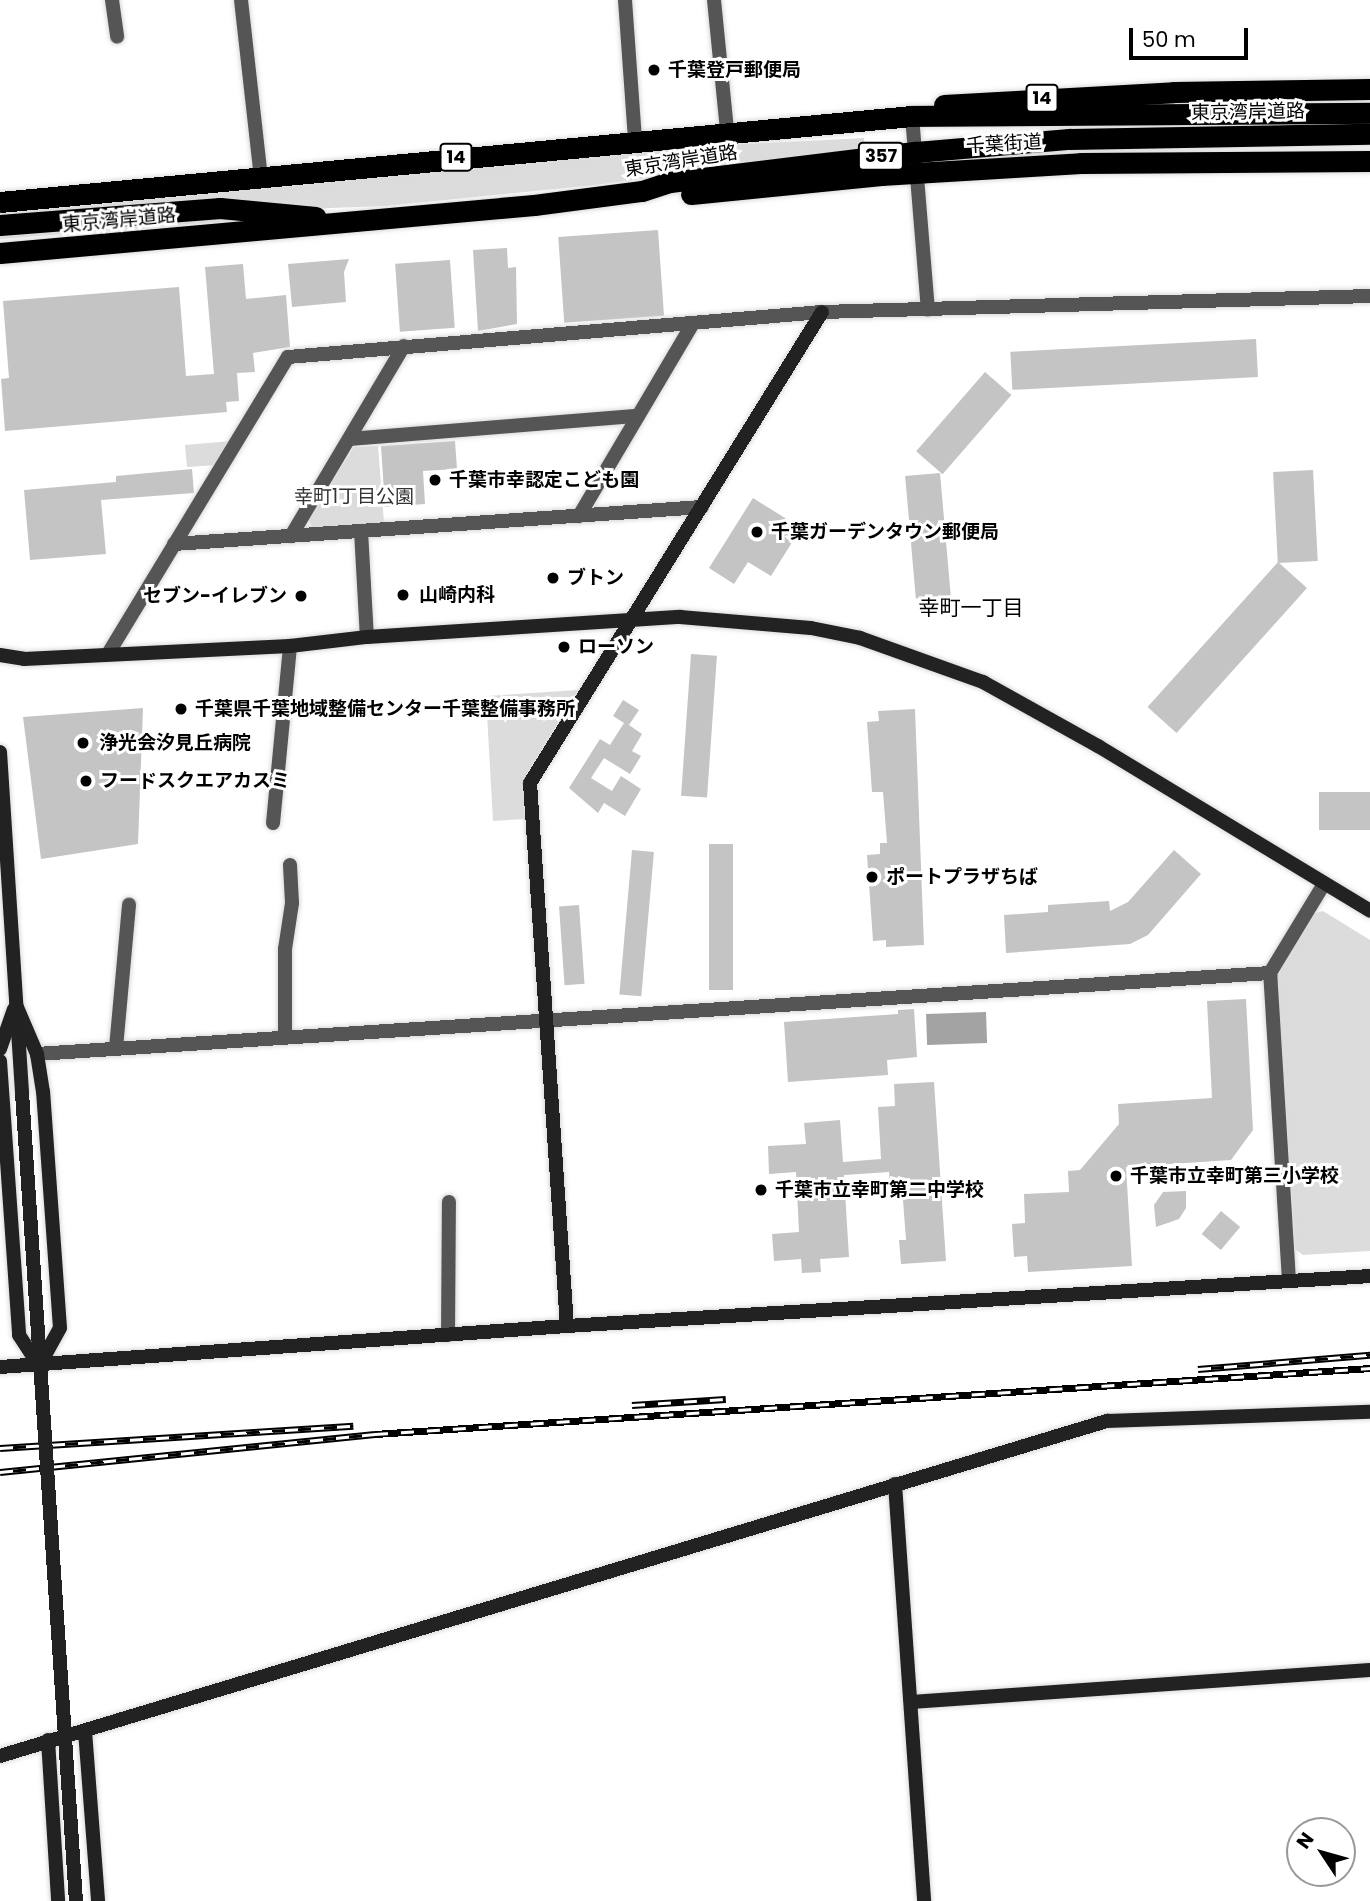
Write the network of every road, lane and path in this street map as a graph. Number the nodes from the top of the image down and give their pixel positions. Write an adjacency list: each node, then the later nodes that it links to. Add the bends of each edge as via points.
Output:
1 (111, 0): 5 (street)
2 (241, 0): 14 (street)
3 (625, 0): 11 (street)
4 (714, 0): 9 (street)
5 (117, 37)
6 (1370, 89): 8 (highway, 14, via 1054,97 938,106)
7 (1370, 113): 8 (highway, 東京湾岸道路 / 357)
8 (912, 116): 9 (highway, 東京湾岸道路 / 14); 13 (street)
9 (727, 131): 11 (highway, 東京湾岸道路 / 14)
10 (1370, 134): 13 (highway, 東京湾岸道路 / 357, via 1069,139)
11 (635, 139): 14 (highway, 東京湾岸道路 / 14)
12 (1370, 161): 13 (highway, 千葉街道)
13 (916, 162): 15 (highway, 千葉街道, via 673,196); 21 (street)
14 (261, 178): 16 (highway, 東京湾岸道路 / 14)
15 (642, 191): 17 (highway, 東京湾岸道路)
16 (0, 202)
17 (350, 222): 18 (highway, via 220,208); 19 (highway, 東京湾岸道路)
18 (0, 225)
19 (0, 253)
20 (1370, 296): 21 (street)
21 (928, 309): 22 (street)
22 (822, 312): 23 (street); 27 (street)
23 (693, 323): 24 (street); 25 (street)
24 (404, 346): 26 (street); 31 (street, via 288,356)
25 (637, 416): 26 (street); 28 (street)
26 (350, 439): 30 (street)
27 (702, 507): 28 (street); 32 (street)
28 (579, 516): 29 (street)
29 (361, 531): 30 (street); 33 (street)
30 (291, 536): 31 (street)
31 (174, 544): 35 (street)
32 (626, 621): 33 (street); 40 (street, via 680,617 760,621 860,638 920,657 1037,710); 45 (street, via 530,783)
33 (367, 637): 34 (street)
34 (290, 646): 35 (street); 38 (street)
35 (108, 654): 36 (street, via 24,659)
36 (0, 655)
37 (0, 752): 44 (street)
38 (273, 823)
39 (289, 865): 46 (street, via 292,903 285,948)
40 (1324, 884): 42 (street); 43 (street)
41 (129, 905): 47 (street)
42 (1370, 912)
43 (1270, 973): 45 (street); 53 (street)
44 (16, 1005): 48 (street); 49 (street); 66 (street, bridge)
45 (543, 1020): 46 (street); 54 (street)
46 (285, 1037): 47 (street)
47 (116, 1048): 49 (street)
48 (0, 1049)
49 (37, 1054): 56 (street, via 60,1328)
50 (0, 1061): 56 (street, via 19,1335)
51 (449, 1202): 55 (street)
52 (1370, 1276): 53 (street)
53 (1289, 1281): 54 (street)
54 (567, 1326): 55 (street)
55 (448, 1335): 56 (street)
56 (39, 1366): 57 (street)
57 (0, 1367)
58 (1370, 1412): 59 (street, via 1107,1421)
59 (895, 1484): 61 (street); 62 (street)
60 (1370, 1670): 61 (street)
61 (911, 1702): 68 (street)
62 (85, 1731): 63 (street); 67 (street)
63 (48, 1740): 64 (street); 65 (street)
64 (0, 1756)
65 (58, 1901)
66 (76, 1901)
67 (98, 1901)
68 (924, 1901)

